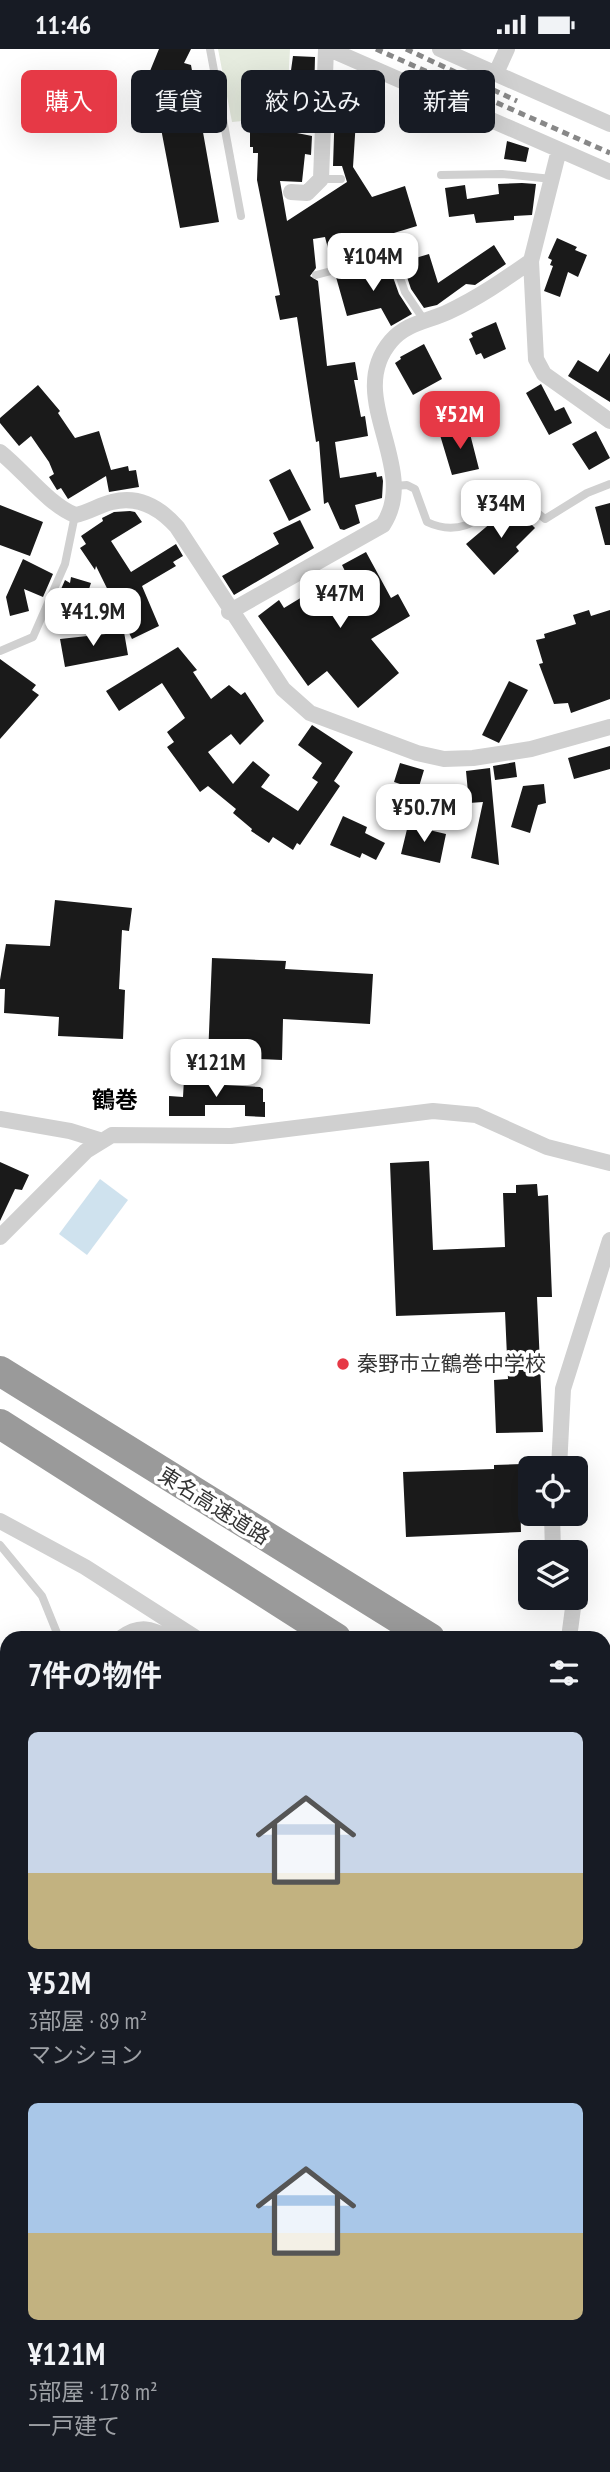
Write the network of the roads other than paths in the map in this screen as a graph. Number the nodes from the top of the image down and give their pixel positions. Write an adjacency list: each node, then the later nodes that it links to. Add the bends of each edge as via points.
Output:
1 (210, 49): 16 (lane)
2 (327, 49): 5 (street); 9 (street)
3 (440, 49): 6 (street)
4 (507, 49): 6 (street)
5 (326, 70)
6 (496, 73): 7 (street)
7 (610, 124)
8 (323, 133): 12 (street)
9 (559, 150): 10 (street); 14 (street)
10 (610, 172)
11 (441, 176): 14 (lane, via 502,174)
12 (321, 179): 13 (lane); 15 (street, via 307,193)
13 (341, 179)
14 (552, 179): 17 (street)
15 (290, 192)
16 (241, 216)
17 (531, 261): 19 (street, via 486,293); 20 (street, via 536,359 544,374)
18 (316, 275): 19 (lane, via 392,255 405,292)
19 (424, 320): 23 (street, via 391,341 380,359 374,385)
20 (610, 421)
21 (0, 452): 24 (street, via 60,509)
22 (610, 484): 23 (lane, via 545,519 514,494 492,514 469,526 439,528 427,522 415,489)
23 (395, 487): 25 (street, via 393,510 383,525)
24 (75, 515): 25 (street, via 128,501 163,512); 26 (lane, via 65,564 33,637)
25 (229, 612): 27 (street, via 283,689 310,713 417,753 473,758 531,749)
26 (0, 651)
27 (610, 727)
28 (0, 1119): 29 (street)
29 (99, 1140): 30 (street, via 111,1135 231,1136 433,1111 476,1115 547,1147); 31 (street)
30 (610, 1163)
31 (0, 1237)
32 (610, 1240): 35 (street, via 563,1389)
33 (0, 1371): 44 (highway, 東名高速道路)
34 (0, 1424): 43 (highway)
35 (560, 1456)
36 (4, 1524): 37 (lane); 42 (street, via 85,1567)
37 (0, 1544): 39 (lane, via 42,1596)
38 (573, 1610): 45 (street)
39 (56, 1631)
40 (131, 1631): 41 (street, via 146,1627)
41 (155, 1631)
42 (182, 1631)
43 (325, 1631)
44 (419, 1631)
45 (571, 1631)

